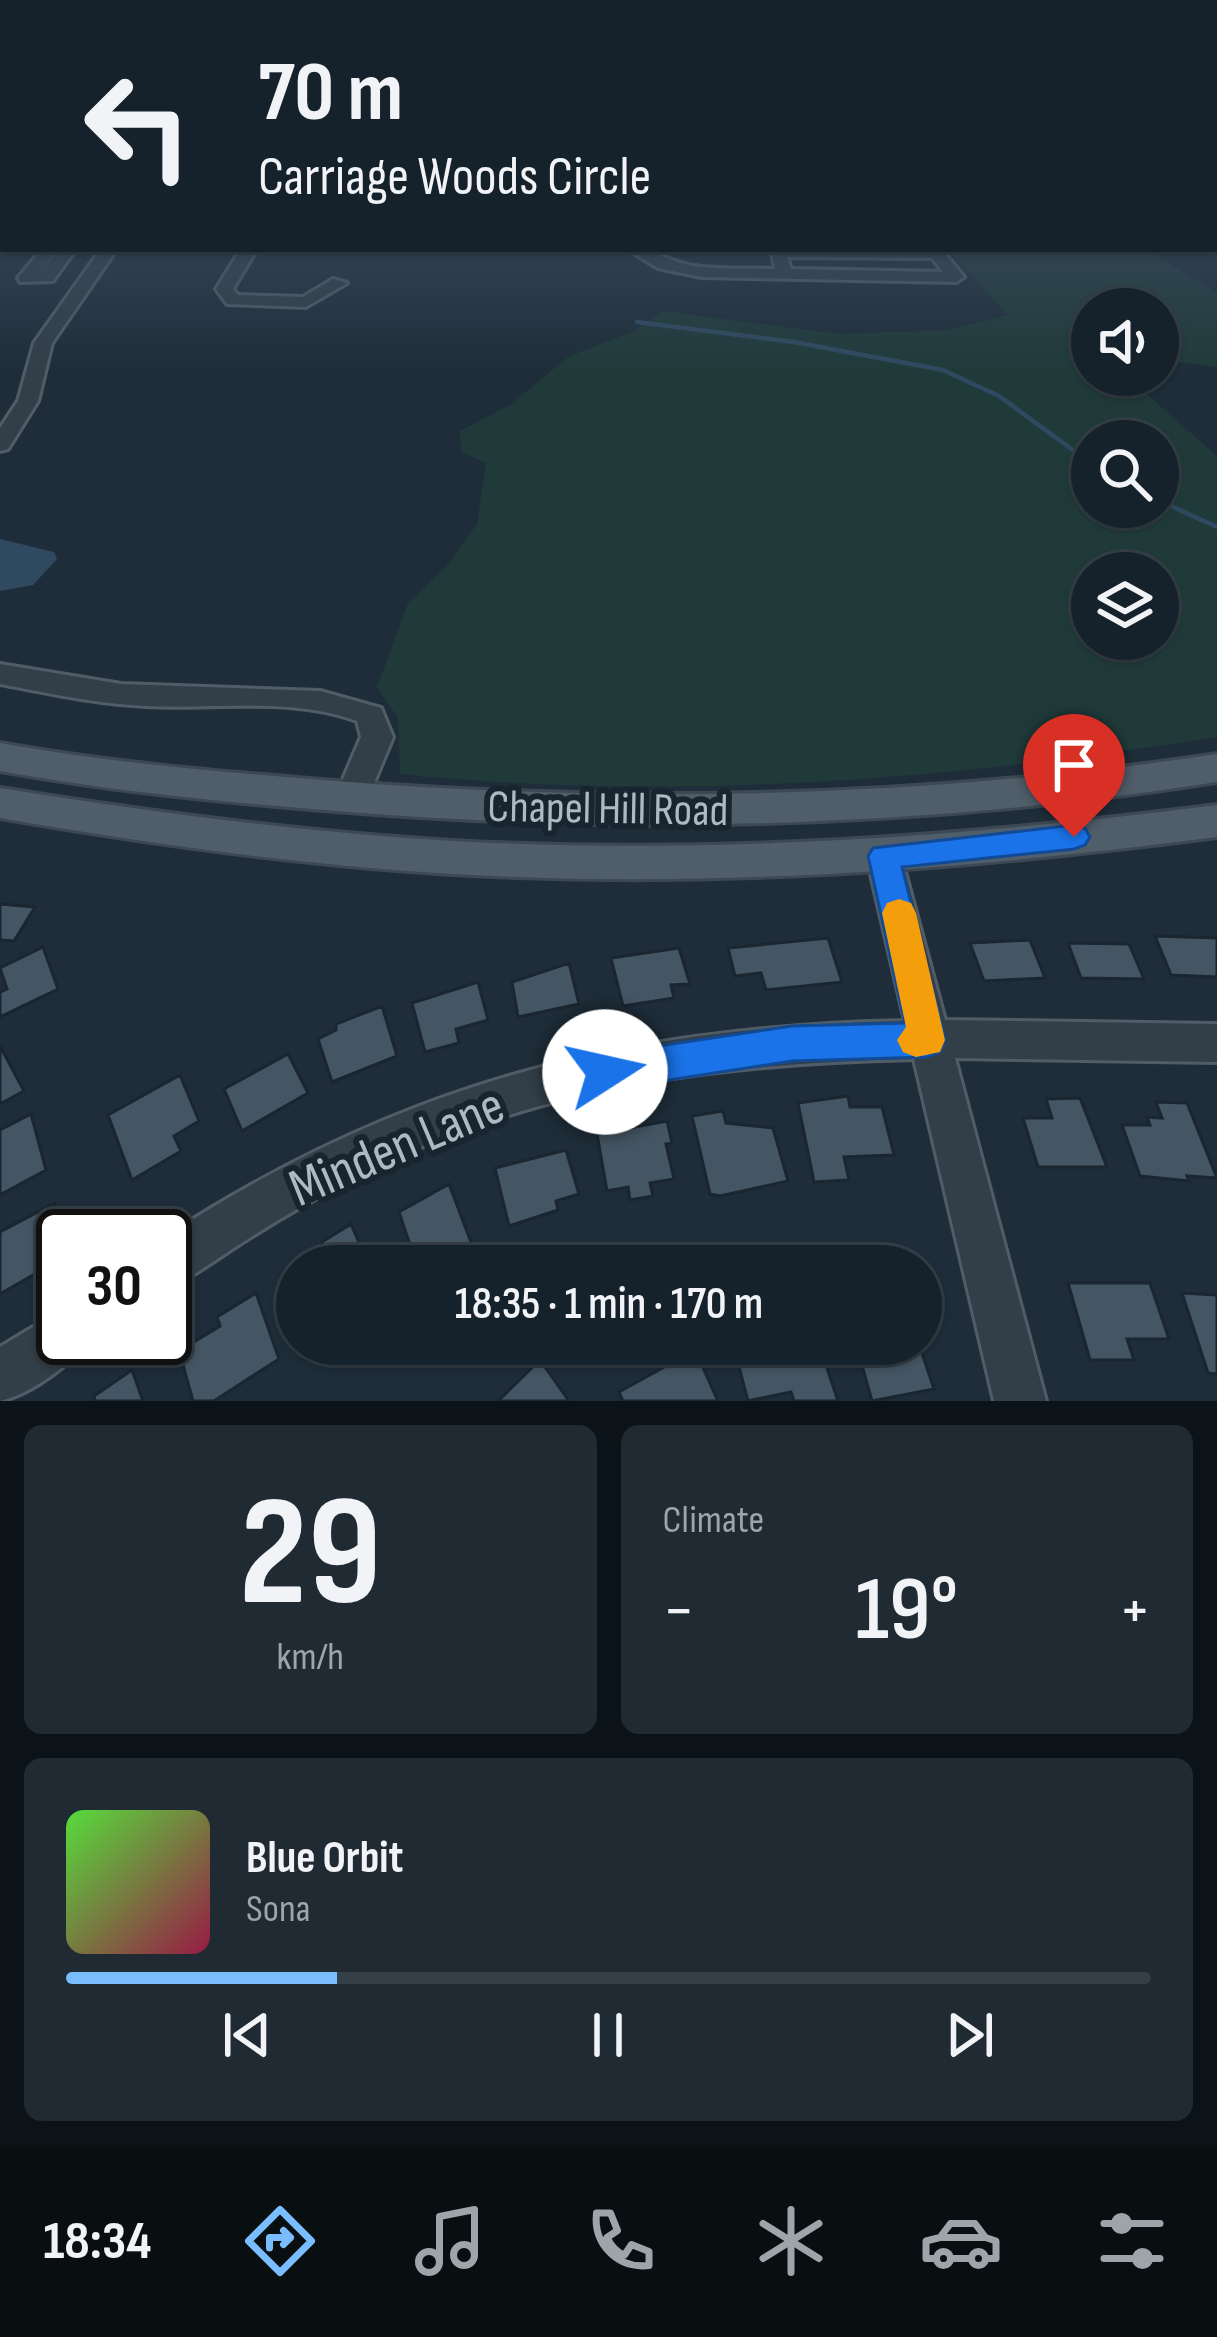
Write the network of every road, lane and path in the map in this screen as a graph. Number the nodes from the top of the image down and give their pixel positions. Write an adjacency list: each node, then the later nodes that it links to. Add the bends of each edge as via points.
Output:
1 (48, 252): 2 (street, via 26,278 47,277)
2 (66, 252)
3 (107, 252): 10 (street, via 44,343 28,401)
4 (247, 252): 9 (street, via 224,289 233,300 306,302)
5 (640, 252): 8 (street, via 689,271)
6 (777, 252): 8 (street)
7 (936, 252): 8 (street, via 956,277)
8 (785, 274)
9 (339, 283)
10 (0, 444)
11 (0, 674): 15 (street, via 133,696 358,709 370,715 377,737)
12 (0, 758): 15 (main road, Chapel Hill Road)
13 (1217, 768): 17 (main road, Chapel Hill Road, via 1018,795)
14 (0, 782): 15 (main road, via 291,817 325,814)
15 (352, 798): 17 (main road, Chapel Hill Road)
16 (0, 803): 19 (main road, Chapel Hill Road)
17 (630, 812): 19 (main road, via 496,827 375,825)
18 (1217, 821): 20 (main road, Chapel Hill Road)
19 (344, 847): 20 (main road, Chapel Hill Road, via 550,859)
20 (884, 856): 21 (street)
21 (927, 1040): 22 (street, Minden Lane); 23 (street, Minden Lane, via 685,1057 492,1098 348,1155); 26 (street)
22 (1217, 1042)
23 (192, 1249)
24 (36, 1352): 25 (street)
25 (0, 1377)
26 (1020, 1401)

